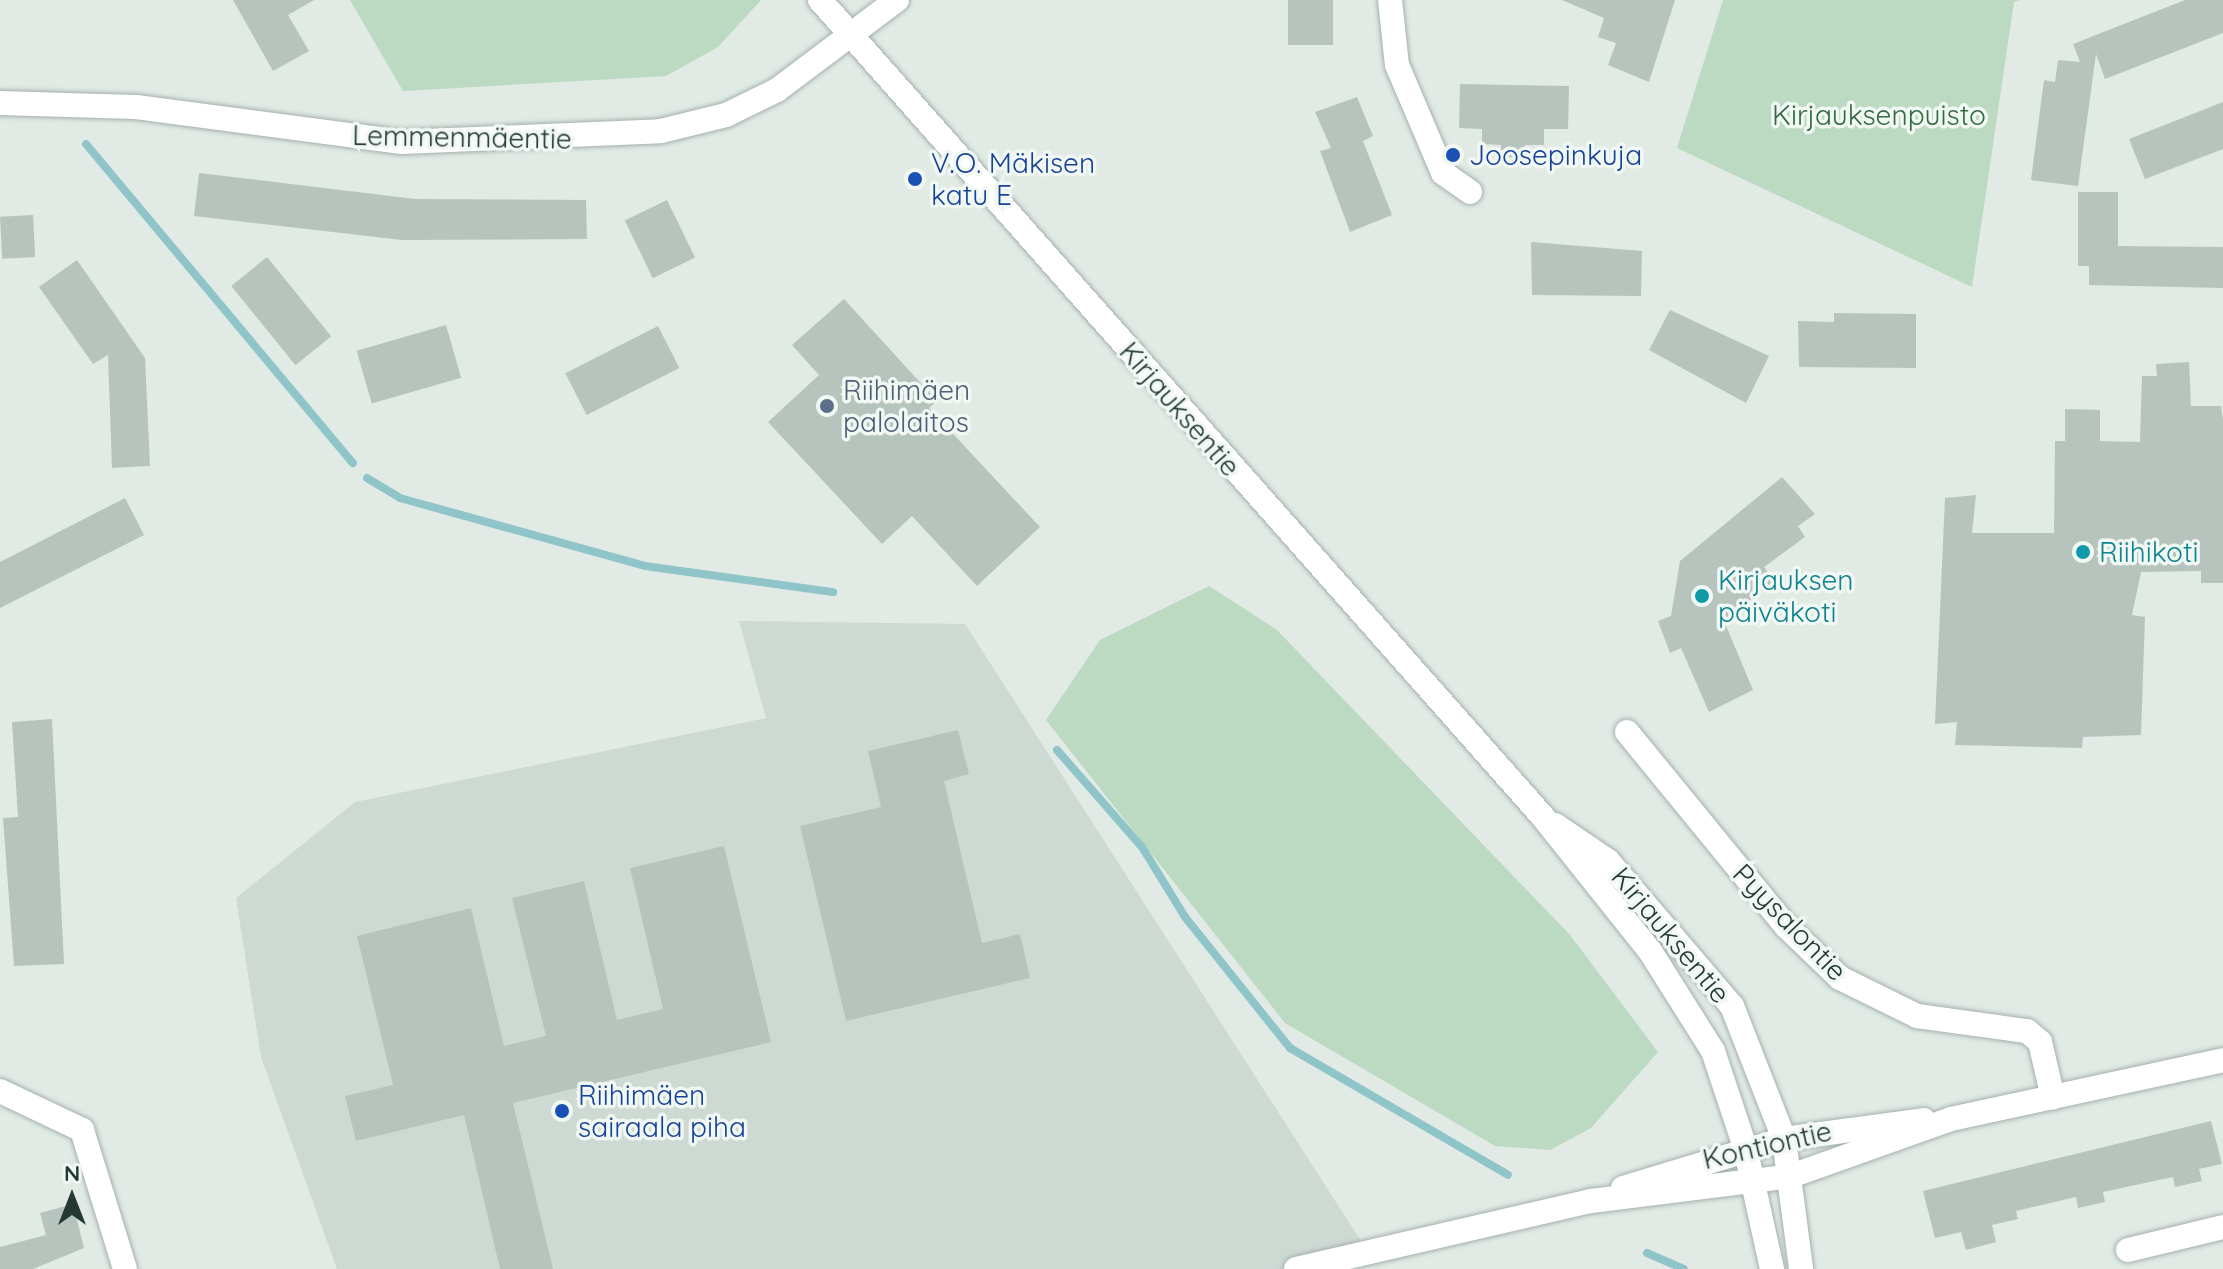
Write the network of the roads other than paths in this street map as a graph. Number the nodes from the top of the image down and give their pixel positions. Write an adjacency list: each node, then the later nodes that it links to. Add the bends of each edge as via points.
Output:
1 (820, 0): 4 (street, Kirjauksentie)
2 (897, 0): 4 (street, Lemmenmäentie)
3 (1390, 0): 6 (street, via 1397,65 1443,173)
4 (855, 38): 5 (street, Lemmenmäentie, via 726,115 592,138 402,142 136,107); 8 (street, Kirjauksentie)
5 (0, 103)
6 (1470, 192)
7 (1627, 732): 11 (street, Pyysalontie, via 1776,915 1840,978 1917,1016 2027,1031 2040,1042)
8 (1543, 817): 13 (street, Kirjauksentie, via 1608,861 1711,974 1747,1037); 14 (street, Kirjauksentie, via 1698,1022)
9 (2223, 1060): 11 (street, Kontiontie)
10 (0, 1091): 21 (street, via 82,1130)
11 (2053, 1098): 12 (street, Kontiontie)
12 (1951, 1119): 13 (street, Kontiontie, via 1868,1123); 15 (street, Kontiontie)
13 (1784, 1139): 14 (street, Kontiontie); 15 (street, Kirjauksentie)
14 (1745, 1147): 16 (street, Kirjauksentie); 17 (street, Kontiontie)
15 (1791, 1176): 16 (street, Kontiontie); 24 (street, Kirjauksentie)
16 (1751, 1182): 17 (street, Kontiontie); 23 (street, Kirjauksentie)
17 (1591, 1201): 20 (street, Kontiontie)
18 (2223, 1227): 19 (street)
19 (2128, 1250)
20 (1370, 1261): 22 (street, Kontiontie)
21 (125, 1269)
22 (1296, 1269)
23 (1772, 1269)
24 (1801, 1269)

